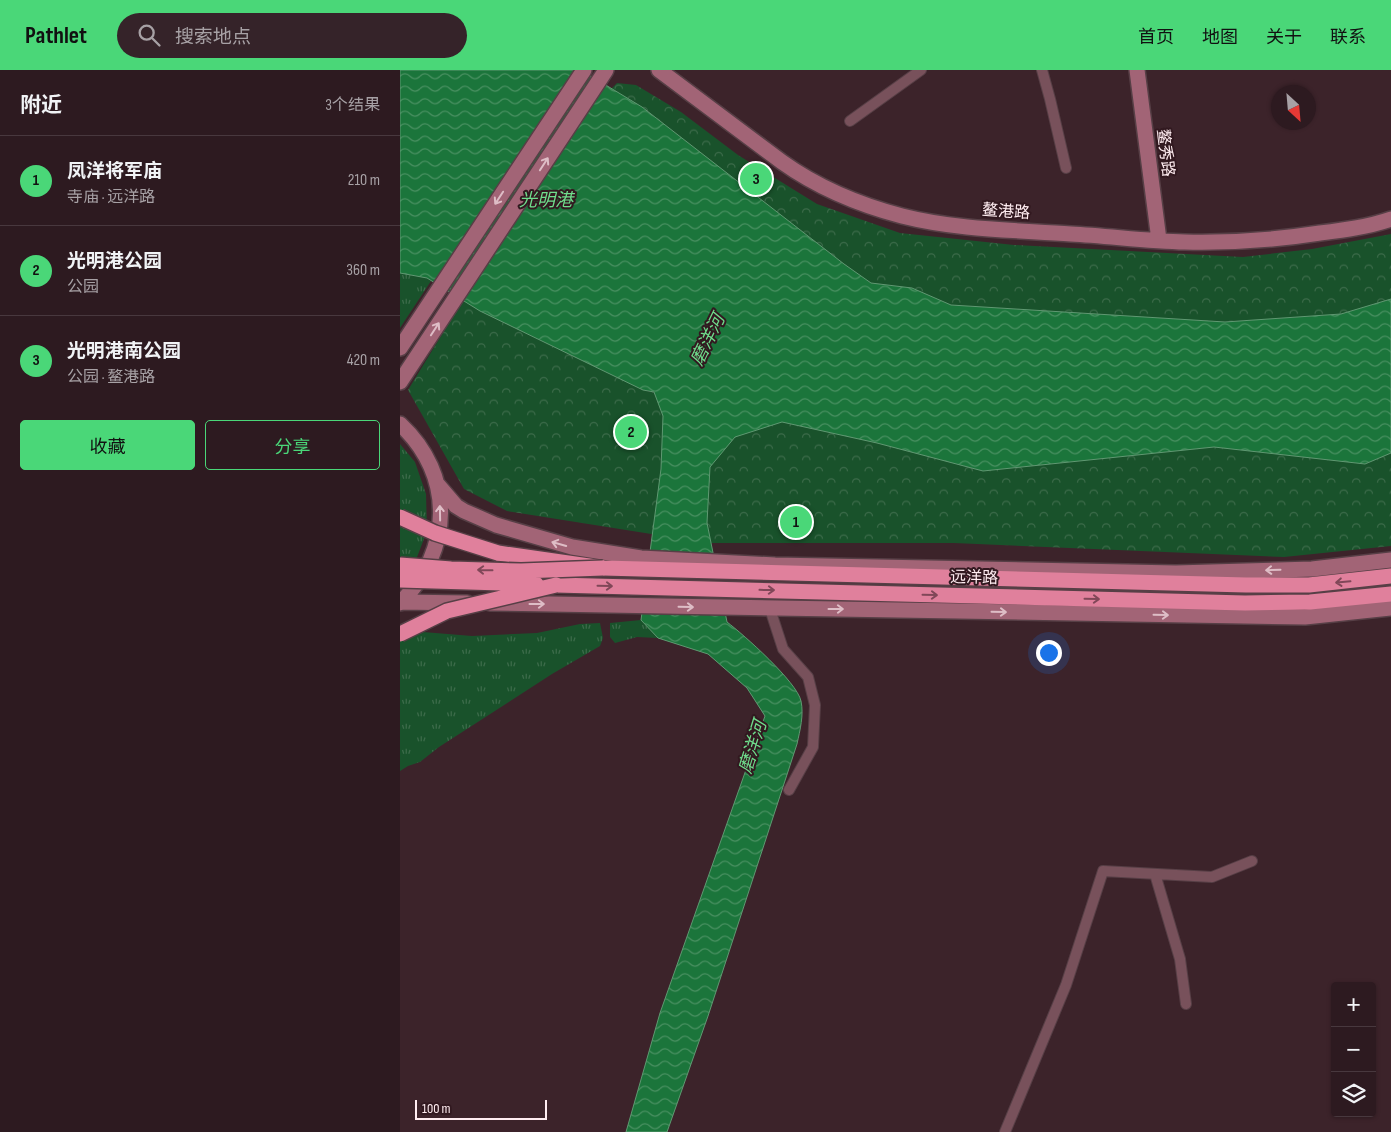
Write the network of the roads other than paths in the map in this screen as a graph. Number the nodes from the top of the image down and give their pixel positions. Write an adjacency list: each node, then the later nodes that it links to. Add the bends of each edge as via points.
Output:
1 (584, 70): 11 (main road, one-way to 11)
2 (659, 70): 10 (main road, 鳌港路, via 791,169 837,193 882,210 970,227)
3 (921, 70): 7 (street)
4 (1042, 70): 8 (street)
5 (1137, 70): 10 (main road, 鳌秀路)
6 (605, 72): 12 (main road, one-way to 6)
7 (850, 121)
8 (1066, 168)
9 (1391, 219): 10 (main road, 鳌港路, via 1332,232 1277,238 1216,242)
10 (1159, 240)
11 (400, 348)
12 (404, 376)
13 (400, 424): 14 (main road, via 422,449)
14 (438, 485): 16 (main road, one-way to 14, via 1312,569 1176,573 775,565 641,558 572,547 496,525 456,506); 23 (main road, one-way to 14, via 422,578 436,549 441,517)
15 (400, 517): 18 (highway, bridge, via 435,533 498,553)
16 (1391, 560)
17 (400, 565): 18 (highway, one-way to 17, bridge, via 451,570)
18 (603, 568): 19 (highway, 远洋路, one-way to 18, via 1309,585 1246,585)
19 (1391, 576)
20 (403, 580): 21 (highway, bridge)
21 (556, 585): 22 (highway, 远洋路, one-way to 22, via 1245,602 1310,602); 26 (highway, bridge, via 447,611)
22 (1391, 594)
23 (401, 603): 25 (main road, one-way to 25)
24 (1391, 608): 25 (main road, one-way to 24, via 1305,617)
25 (770, 609): 27 (street, via 783,649 808,677 815,705 813,747)
26 (400, 634)
27 (789, 790)
28 (1252, 861): 29 (street, via 1212,877)
29 (1155, 874): 30 (street, via 1180,959); 31 (street, via 1103,871 1066,985)
30 (1186, 1004)
31 (1004, 1132)

